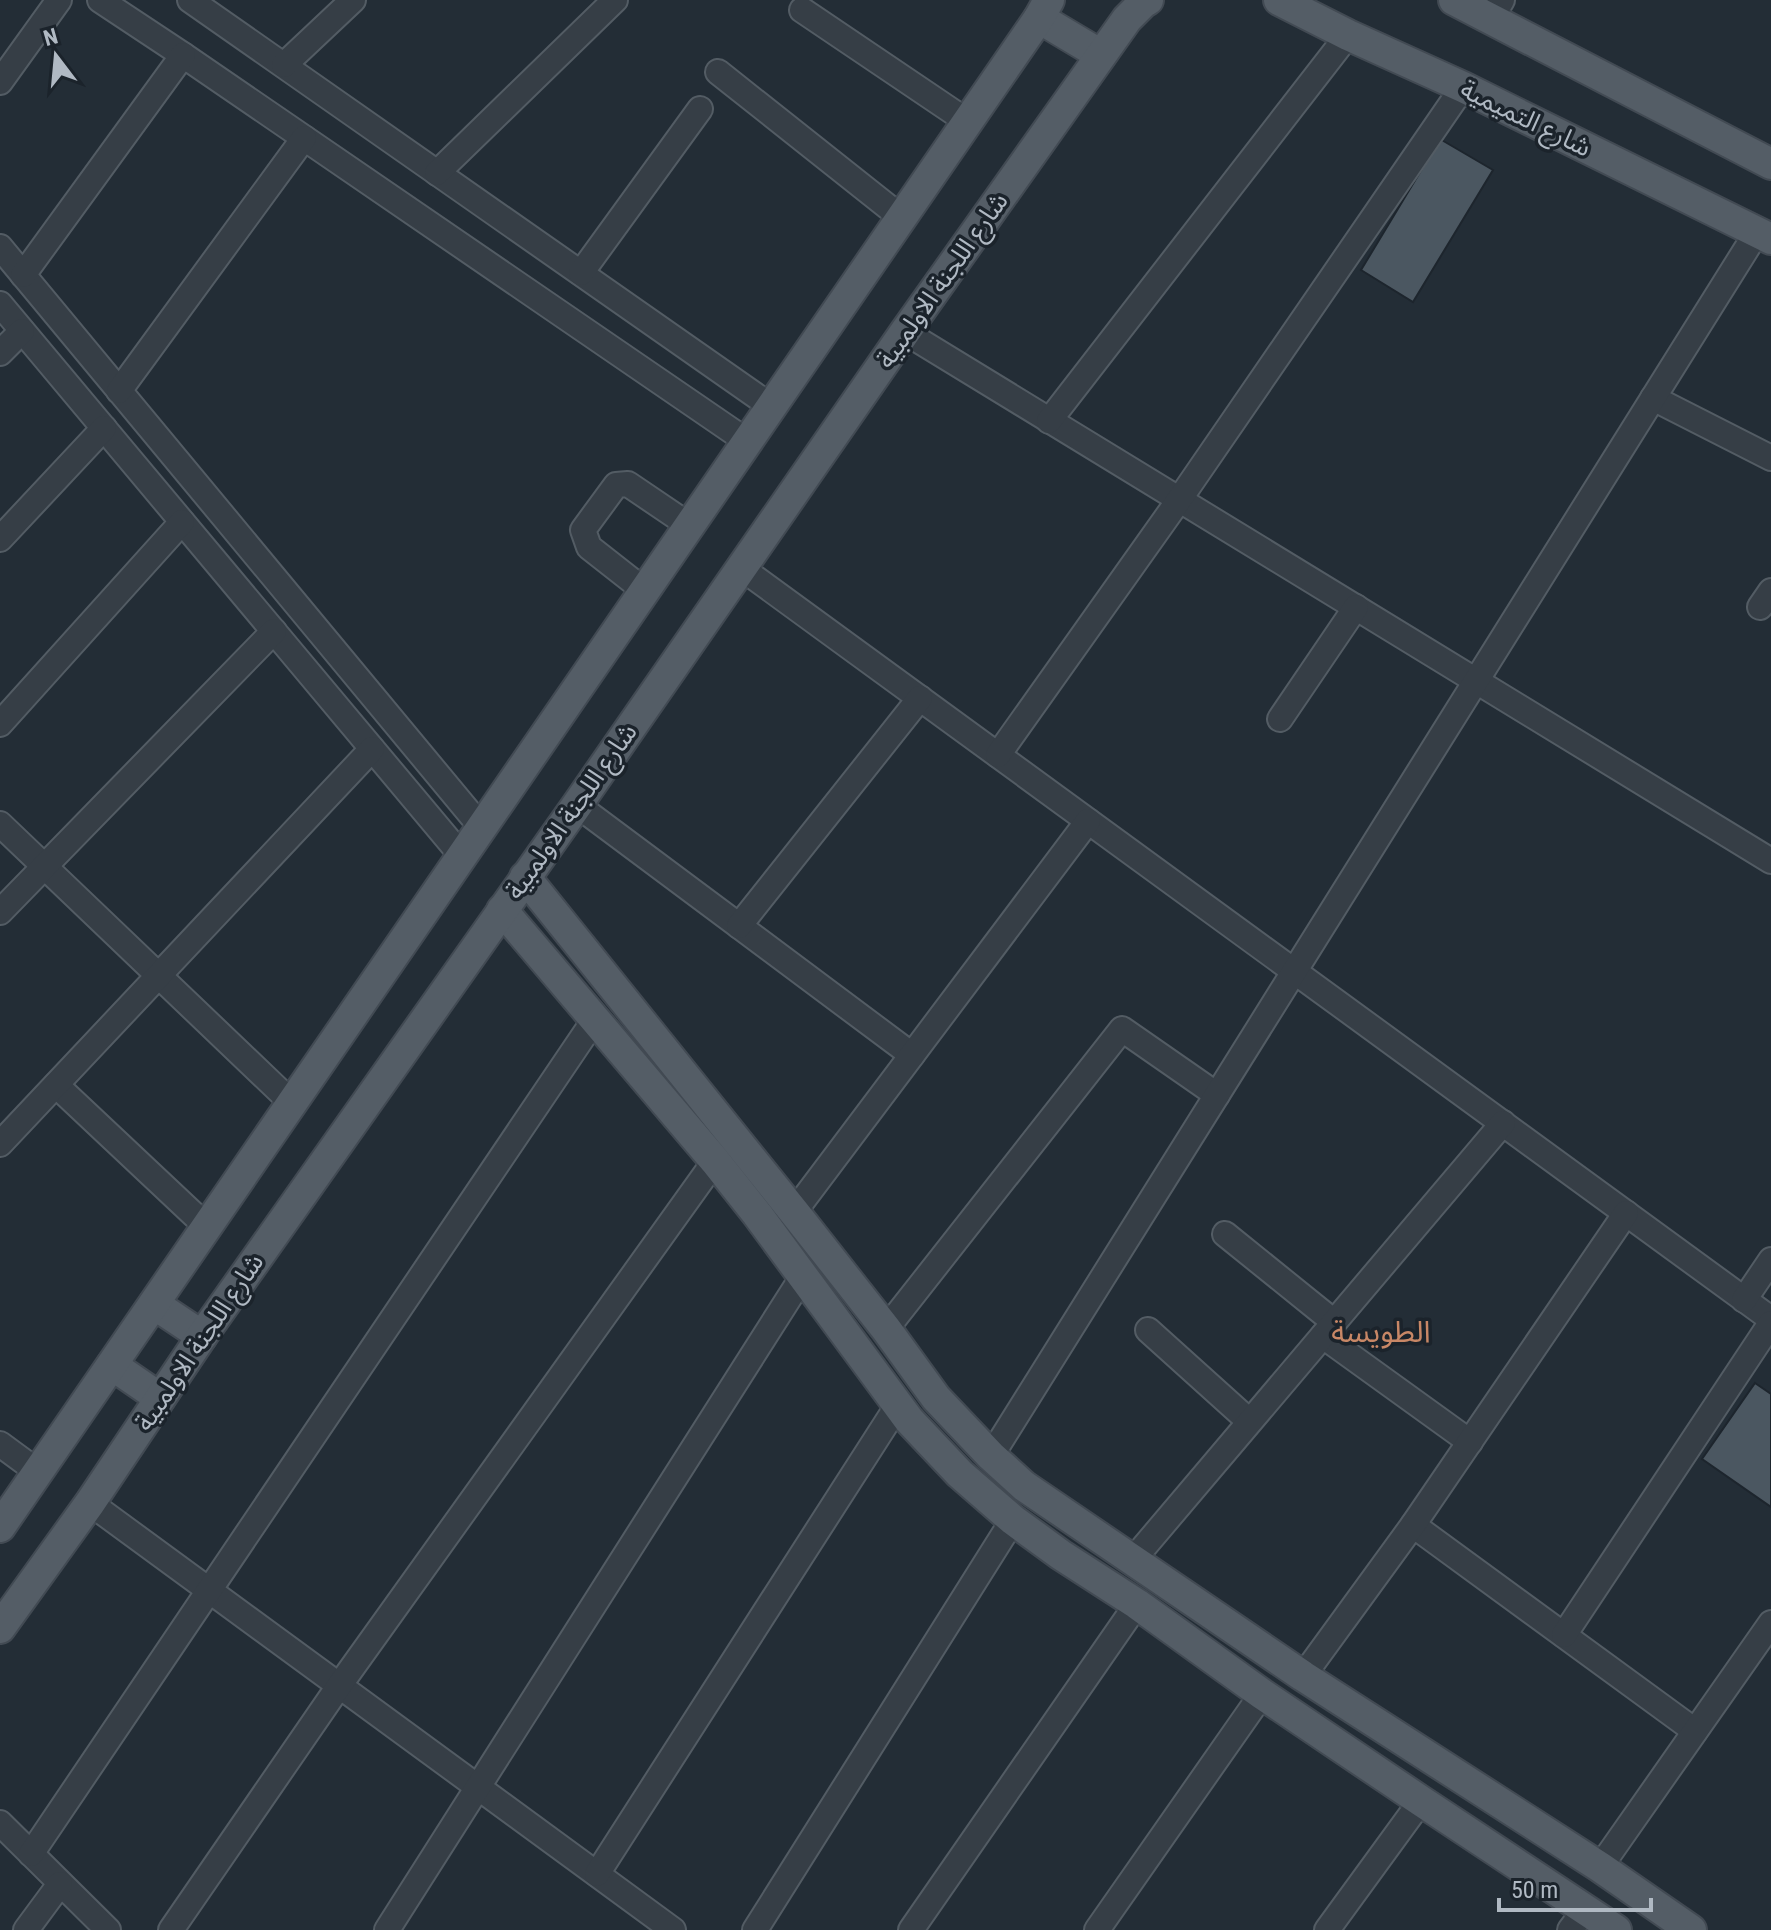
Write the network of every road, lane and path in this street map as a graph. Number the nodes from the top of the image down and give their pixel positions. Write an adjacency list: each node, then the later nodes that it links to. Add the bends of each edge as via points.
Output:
1 (59, 0): 17 (street)
2 (100, 0): 13 (street)
3 (190, 0): 15 (street)
4 (353, 0): 15 (street)
5 (615, 0): 23 (street)
6 (1148, 0): 14 (main road, شارع اللجنة الاولمبية)
7 (1454, 0): 11 (main road)
8 (1280, 1): 12 (main road, شارع التميمية)
9 (1044, 9): 14 (main road); 20 (main road)
10 (802, 10): 20 (street)
11 (1497, 10): 22 (main road)
12 (1348, 35): 18 (main road, شارع التميمية); 36 (street)
13 (183, 55): 21 (street); 28 (street)
14 (1101, 55): 31 (main road, شارع اللجنة الاولمبية)
15 (284, 65): 23 (street)
16 (718, 72): 24 (street)
17 (0, 82)
18 (1463, 87): 25 (main road, شارع التميمية); 40 (street)
19 (700, 109): 27 (street)
20 (968, 122): 24 (main road)
21 (304, 138): 33 (street); 38 (street)
22 (1771, 164)
23 (437, 173): 27 (street)
24 (902, 218): 35 (main road)
25 (1764, 236): 34 (street)
26 (0, 247): 28 (street)
27 (581, 273): 35 (street)
28 (23, 275): 33 (street)
29 (0, 304): 30 (street)
30 (22, 331): 32 (street); 37 (street)
31 (905, 332): 36 (street); 44 (main road, شارع اللجنة الاولمبية)
32 (0, 353)
33 (119, 391): 47 (street)
34 (1653, 398): 39 (street); 49 (street)
35 (772, 407): 38 (main road)
36 (1049, 421): 40 (street)
37 (104, 428): 41 (street); 43 (street)
38 (748, 442): 42 (main road)
39 (1771, 458)
40 (1179, 500): 46 (street); 54 (street)
41 (182, 522): 48 (street); 52 (street)
42 (690, 526): 45 (main road); 45 (street, via 628,484 616,485 583,530 589,547)
43 (0, 539)
44 (740, 567): 50 (street); 55 (main road, شارع اللجنة الاولمبية)
45 (645, 591): 58 (main road)
46 (1356, 607): 49 (street); 51 (street)
47 (314, 626): 48 (street); 58 (street)
48 (281, 640): 53 (street); 61 (street)
49 (1476, 681): 59 (street); 66 (street)
50 (920, 698): 54 (street); 65 (street)
51 (1280, 719)
52 (0, 724)
53 (372, 749): 60 (street); 67 (street)
54 (998, 755): 56 (street)
55 (577, 805): 62 (main road, شارع اللجنة الاولمبية); 65 (street)
56 (1088, 821): 66 (street); 69 (street)
57 (0, 824): 61 (street)
58 (482, 828): 60 (main road)
59 (1767, 850)
60 (462, 856): 72 (main road)
61 (44, 866): 64 (street); 67 (street)
62 (525, 877): 63 (main road, شارع اللجنة الاولمبية); 76 (main road)
63 (502, 910): 68 (main road); 88 (main road, شارع اللجنة الاولمبية)
64 (0, 912)
65 (739, 926): 69 (street)
66 (1294, 971): 71 (street); 73 (street)
67 (159, 976): 70 (street); 72 (street)
68 (595, 1019): 75 (main road); 103 (street)
69 (912, 1055): 76 (street)
70 (56, 1085): 74 (street); 78 (street)
71 (1217, 1095): 85 (street, via 1122,1029); 96 (street)
72 (292, 1103): 78 (main road)
73 (1503, 1123): 77 (street); 86 (street)
74 (0, 1144)
75 (715, 1161): 81 (main road); 109 (street)
76 (794, 1212): 85 (main road)
77 (1626, 1213): 82 (street); 94 (street)
78 (207, 1227): 83 (main road)
79 (1225, 1234): 86 (street)
80 (1771, 1260): 82 (street)
81 (803, 1276): 92 (main road); 113 (street)
82 (1744, 1300): 84 (street)
83 (154, 1304): 88 (main road); 89 (main road)
84 (1771, 1321): 107 (street)
85 (886, 1329): 91 (main road)
86 (1328, 1329): 93 (street); 94 (street)
87 (1148, 1330): 93 (street)
88 (202, 1336): 90 (main road, شارع اللجنة الاولمبية)
89 (112, 1365): 90 (main road); 97 (main road)
90 (160, 1398): 98 (main road, شارع اللجنة الاولمبية)
91 (936, 1398): 92 (main road); 96 (main road)
92 (904, 1412): 99 (main road, via 960,1474); 118 (street)
93 (1249, 1421): 102 (street)
94 (1470, 1442): 100 (street)
95 (0, 1444): 97 (street)
96 (991, 1456): 102 (main road, via 1024,1486)
97 (38, 1472): 101 (main road)
98 (90, 1503): 103 (street); 106 (main road, شارع اللجنة الاولمبية)
99 (1013, 1520): 104 (main road); 126 (street)
100 (1413, 1525): 107 (street); 108 (street)
101 (0, 1527)
102 (1132, 1561): 108 (main road)
103 (208, 1590): 109 (street); 116 (street)
104 (1137, 1604): 110 (main road); 127 (street)
105 (1771, 1623): 111 (street)
106 (0, 1628)
107 (1564, 1635): 111 (street)
108 (1303, 1676): 112 (main road)
109 (339, 1686): 113 (street); 124 (street)
110 (1262, 1694): 114 (main road); 128 (street)
111 (1695, 1731): 117 (street)
112 (1424, 1754): 114 (main road); 117 (main road)
113 (478, 1787): 118 (street); 125 (street)
114 (1410, 1794): 120 (main road); 129 (street)
115 (0, 1823): 116 (street)
116 (31, 1854): 119 (street)
117 (1600, 1867): 131 (main road)
118 (597, 1874): 121 (street)
119 (60, 1884): 122 (street); 123 (street)
120 (1578, 1920): 130 (main road)
121 (668, 1929)
122 (26, 1930)
123 (108, 1930)
124 (171, 1930)
125 (387, 1930)
126 (755, 1930)
127 (911, 1930)
128 (1097, 1930)
129 (1327, 1930)
130 (1616, 1930)
131 (1691, 1930)

